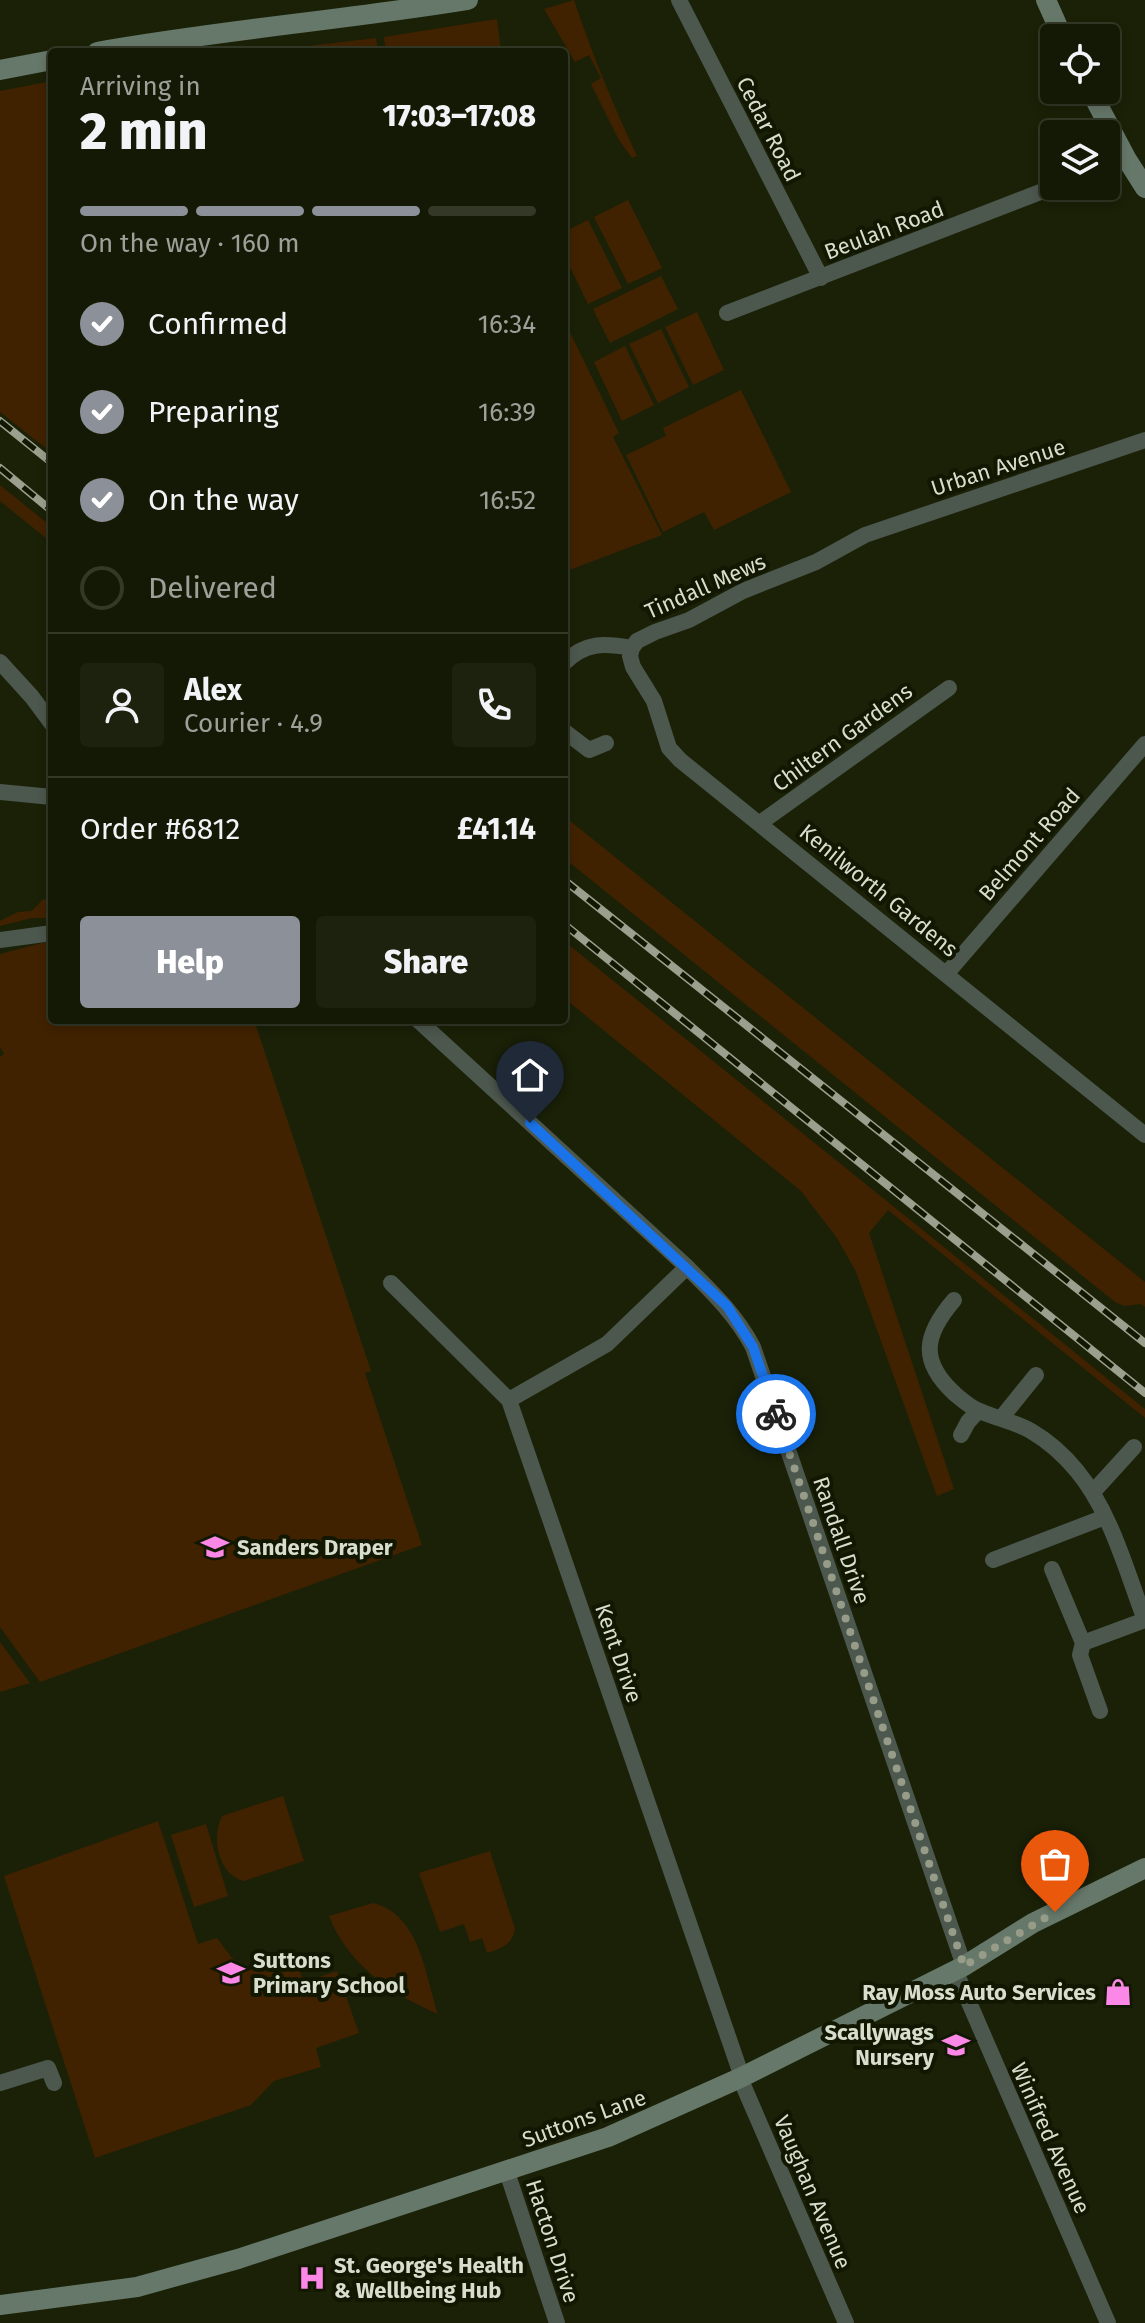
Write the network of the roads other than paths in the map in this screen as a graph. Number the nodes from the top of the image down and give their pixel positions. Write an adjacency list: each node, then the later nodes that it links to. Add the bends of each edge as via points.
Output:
1 (468, 0): 4 (street)
2 (679, 0): 14 (street, Cedar Road)
3 (1046, 0): 5 (street)
4 (390, 6): 6 (street)
5 (1057, 24)
6 (120, 48)
7 (48, 61): 8 (street)
8 (0, 70)
9 (1097, 104): 10 (street)
10 (1126, 158): 11 (street); 12 (street)
11 (1120, 160)
12 (1145, 188)
13 (1040, 192): 14 (street, Beulah Road)
14 (821, 278): 15 (street, Beulah Road)
15 (727, 313)
16 (1145, 440): 17 (street, Urban Avenue)
17 (865, 535): 18 (street, Tindall Mews, via 655,632)
18 (632, 648): 19 (street, Tindall Mews, via 592,645); 28 (street, Kenilworth Gardens, via 631,662 654,701 669,748)
19 (568, 660)
20 (0, 662): 22 (street)
21 (949, 688): 28 (street, Chiltern Gardens)
22 (48, 719)
23 (568, 734): 24 (street, via 589,750)
24 (606, 743)
25 (1145, 744): 31 (street, Belmont Road)
26 (0, 792): 27 (street)
27 (48, 797)
28 (760, 823): 31 (street, Kenilworth Gardens)
29 (48, 934): 30 (street)
30 (0, 940)
31 (947, 973): 33 (street, Kenilworth Gardens)
32 (422, 1024): 34 (street, Randall Drive)
33 (1143, 1131)
34 (687, 1267): 38 (street, via 607,1344); 52 (street, Randall Drive, via 727,1306 753,1347)
35 (391, 1283): 38 (street, Kent Drive)
36 (954, 1300): 39 (street, via 932,1330 931,1364 945,1384)
37 (1036, 1375): 40 (street)
38 (509, 1400): 53 (street, Kent Drive)
39 (978, 1411): 40 (street); 41 (street)
40 (1002, 1417): 43 (street, via 1056,1449)
41 (961, 1435)
42 (1134, 1447): 43 (street)
43 (1093, 1492): 44 (street)
44 (1105, 1517): 45 (street); 47 (street)
45 (993, 1560)
46 (1052, 1569): 49 (street)
47 (1139, 1585): 48 (street)
48 (1145, 1620): 49 (street)
49 (1083, 1643): 50 (street, via 1080,1655)
50 (1100, 1711)
51 (1145, 1868): 52 (street, Suttons Lane, via 1033,1923)
52 (960, 1968): 53 (street, Suttons Lane); 60 (street, Winifred Avenue)
53 (741, 2078): 56 (street, Suttons Lane, via 608,2137); 59 (street, Vaughan Avenue)
54 (0, 2083): 55 (street, via 48,2068)
55 (54, 2083)
56 (507, 2172): 57 (street, Suttons Lane, via 137,2287); 58 (street, Hacton Drive)
57 (0, 2305)
58 (557, 2323)
59 (846, 2323)
60 (1108, 2323)

